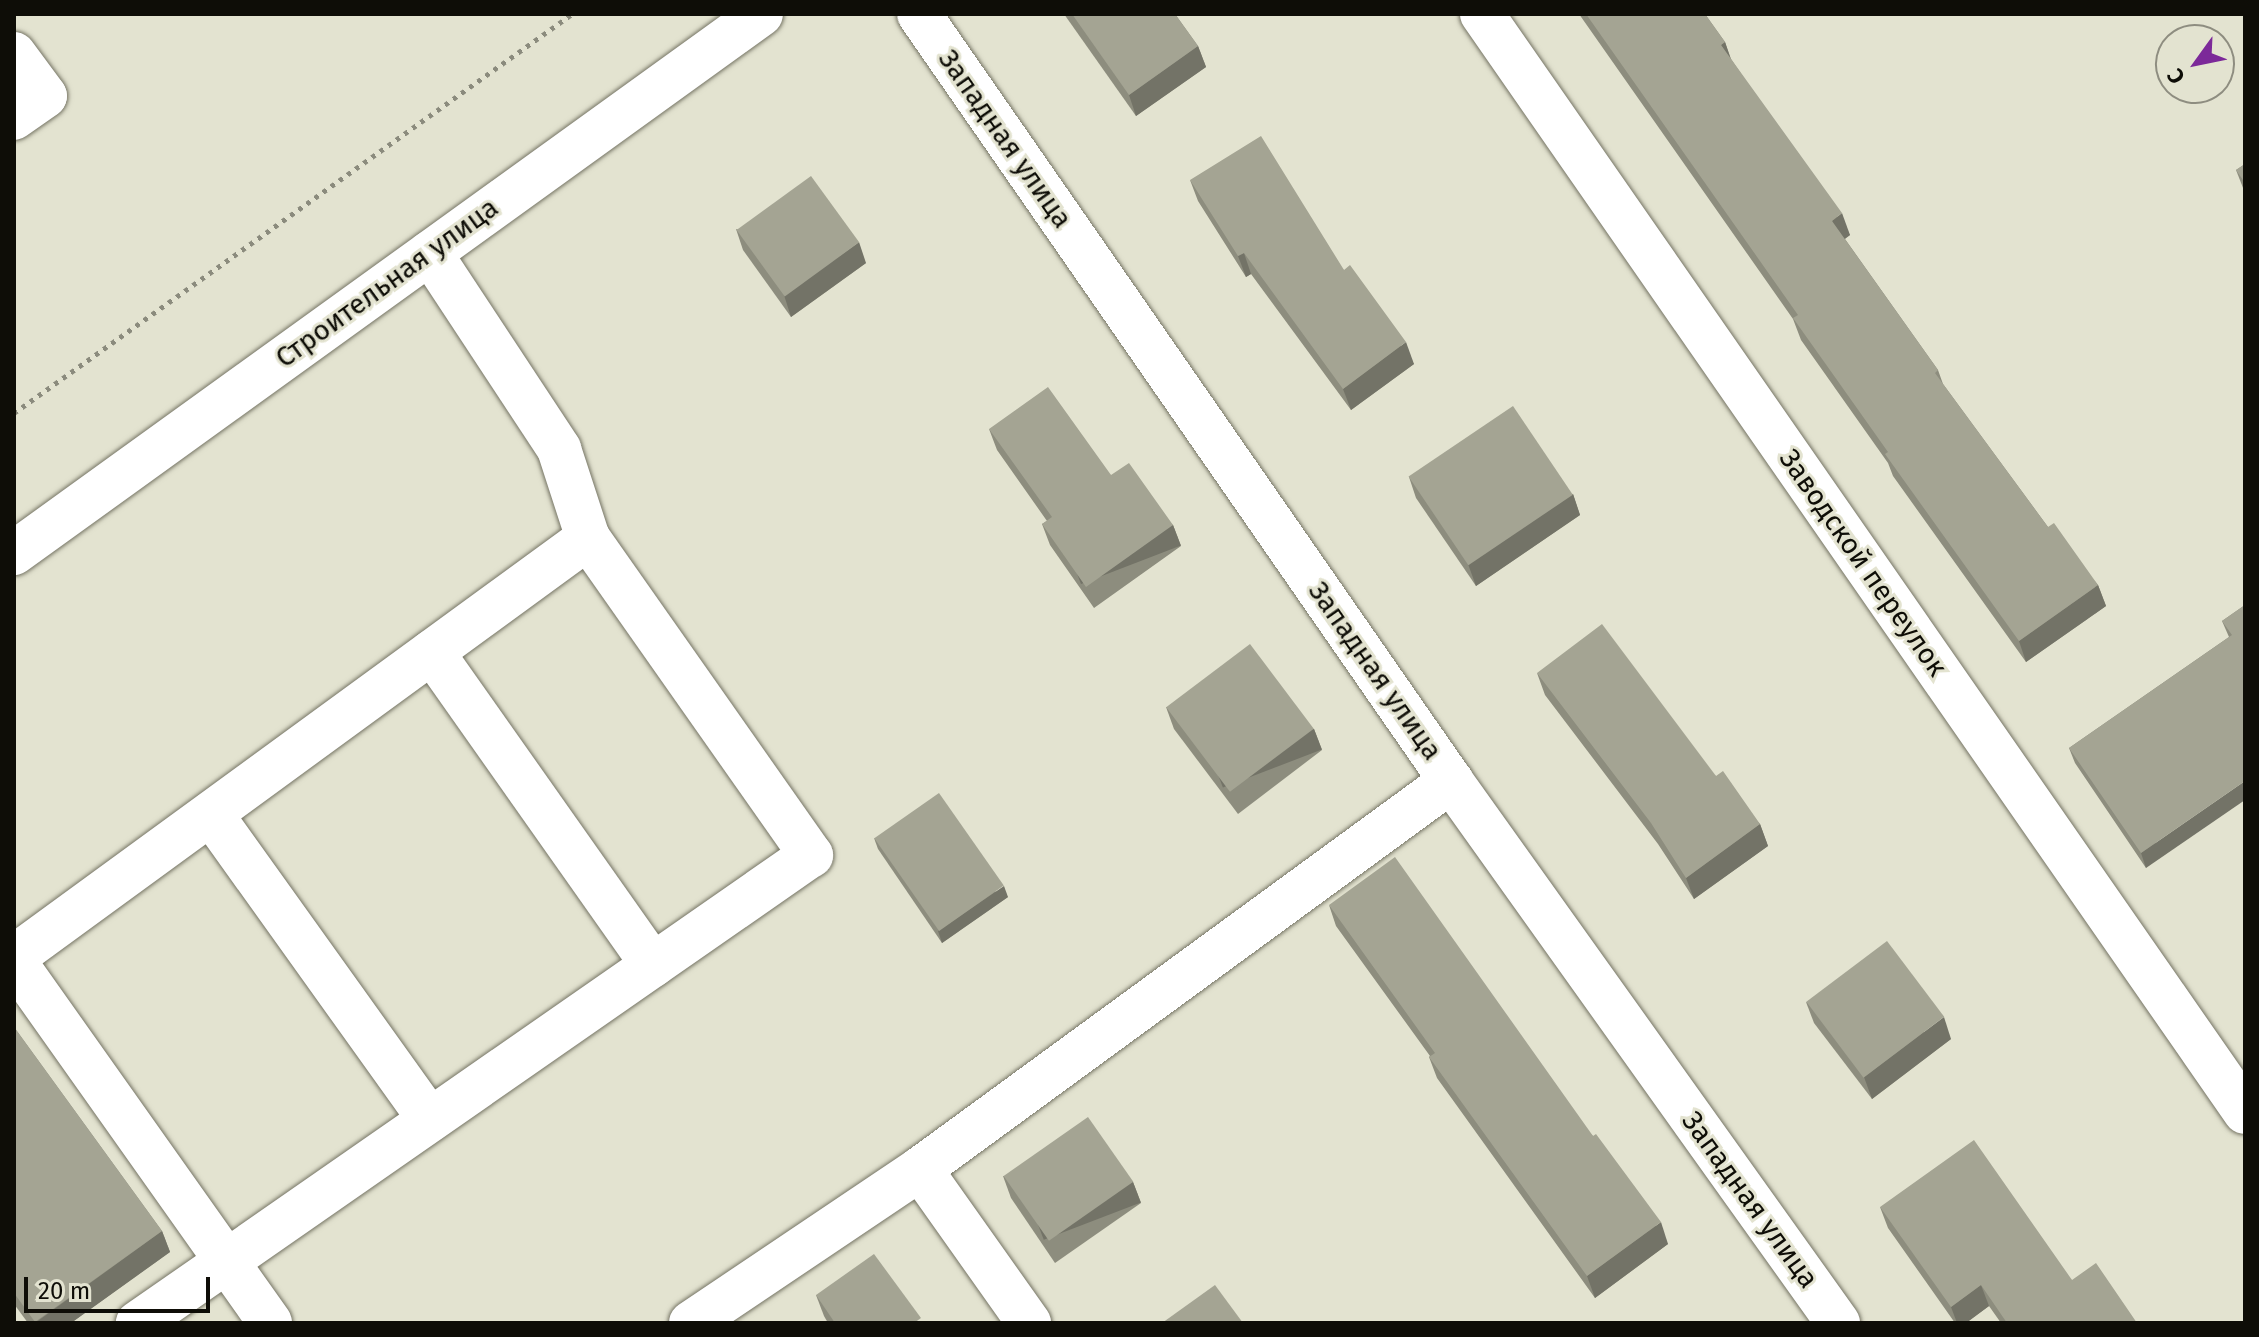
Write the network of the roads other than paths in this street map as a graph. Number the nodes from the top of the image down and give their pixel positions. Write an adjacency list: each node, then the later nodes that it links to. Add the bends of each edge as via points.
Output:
1 (761, 14): 6 (street, Строительная улица)
2 (919, 14): 10 (street, Западная улица)
3 (1482, 14): 14 (street, Заводской переулок)
4 (14, 54): 5 (street, via 45,96)
5 (14, 118)
6 (430, 253): 7 (street, via 559,449); 8 (street, Строительная улица)
7 (588, 538): 9 (street); 13 (street, via 811,855)
8 (14, 553)
9 (432, 652): 11 (street); 13 (street)
10 (1451, 781): 16 (street); 22 (street, Западная улица)
11 (211, 814): 12 (street); 15 (street)
12 (14, 959): 17 (street)
13 (653, 965): 15 (street)
14 (2245, 1112)
15 (430, 1120): 17 (street)
16 (920, 1169): 20 (street); 21 (street)
17 (229, 1260): 18 (street); 19 (street)
18 (138, 1323)
19 (270, 1323)
20 (691, 1323)
21 (1029, 1323)
22 (1838, 1323)

